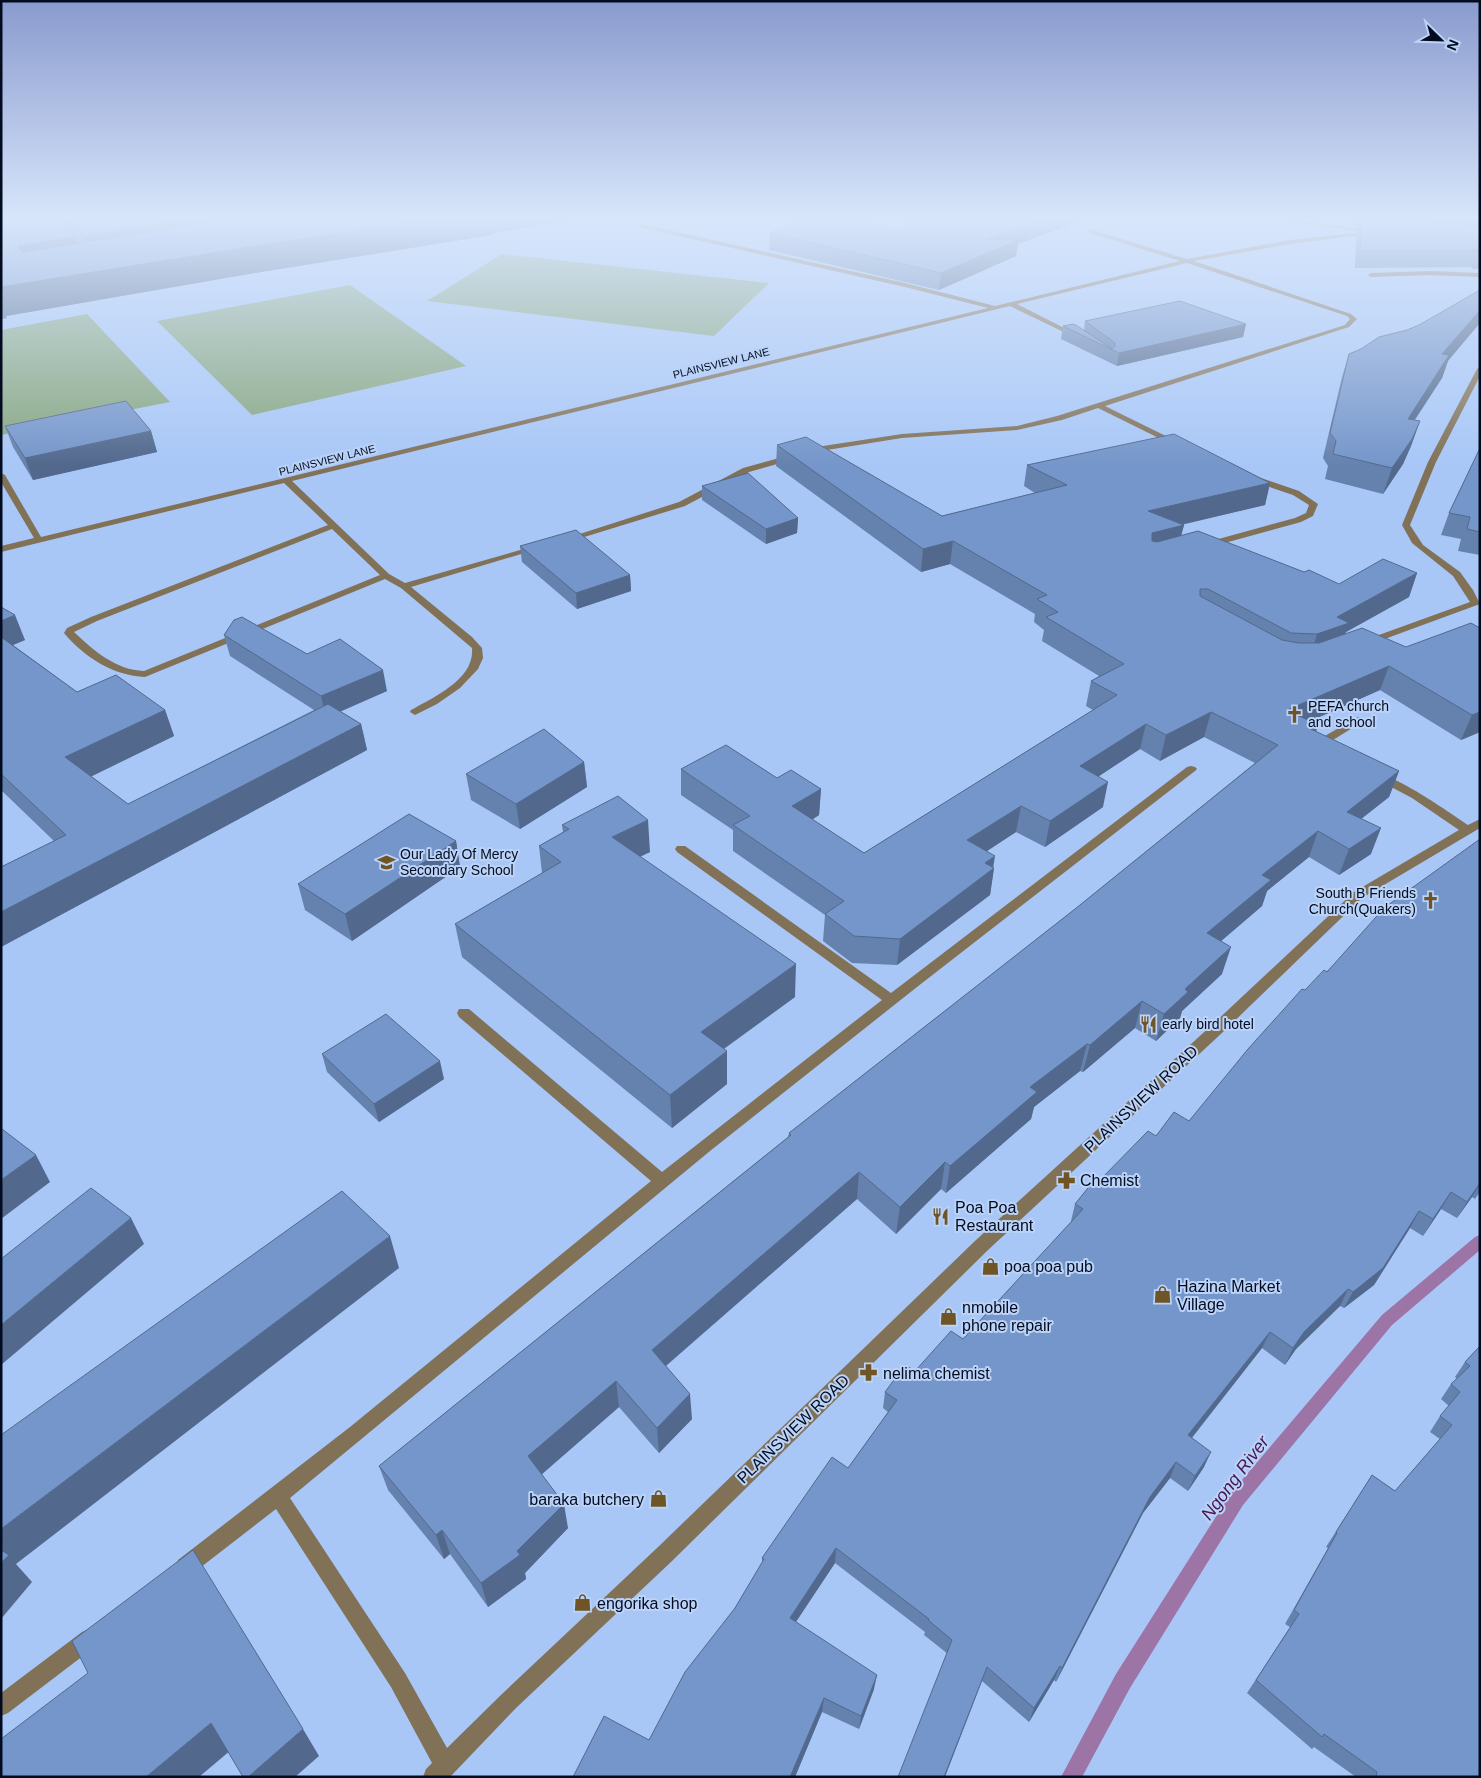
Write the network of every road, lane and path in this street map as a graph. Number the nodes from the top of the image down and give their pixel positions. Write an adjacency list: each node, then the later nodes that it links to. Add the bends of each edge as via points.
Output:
1 (967, 300): 5 (street)
2 (1027, 300): 4 (street, PLAINSVIEW LANE)
3 (1304, 300): 8 (street, via 1354,319 1347,326)
4 (1011, 304): 5 (street, PLAINSVIEW LANE); 6 (street)
5 (996, 308): 12 (street, PLAINSVIEW LANE)
6 (1085, 340)
7 (1480, 369): 21 (street, via 1432,462 1406,525 1411,538 1424,552 1453,571)
8 (1098, 405): 9 (street); 15 (street, via 1017,428 856,442 783,459 746,470 676,507)
9 (1186, 449)
10 (1, 475): 14 (street)
11 (1246, 476): 17 (street, via 1296,493 1314,504 1310,514)
12 (287, 481): 13 (street); 14 (street, PLAINSVIEW LANE)
13 (333, 526): 19 (street); 19 (street, via 94,619 69,633 112,667 144,674)
14 (39, 540): 18 (street, PLAINSVIEW LANE)
15 (560, 541)
16 (541, 547): 20 (street)
17 (1197, 547)
18 (1, 549)
19 (386, 576): 20 (street)
20 (404, 586): 23 (street, via 477,648 477,660 466,678 438,700)
21 (1478, 603): 22 (street)
22 (1356, 646)
23 (415, 712)
24 (1358, 720): 25 (street, via 1327,739 1330,746)
25 (1343, 756)
26 (1191, 769): 30 (street)
27 (1367, 770): 28 (street)
28 (1474, 826): 37 (street, PLAINSVIEW ROAD, via 1358,895 982,1244)
29 (681, 848): 30 (street)
30 (892, 1000): 32 (street)
31 (464, 1013): 32 (street)
32 (662, 1181): 33 (street)
33 (278, 1496): 34 (street); 37 (street, via 398,1680)
34 (174, 1575)
35 (100, 1631): 36 (street)
36 (1, 1706)
37 (439, 1771)

